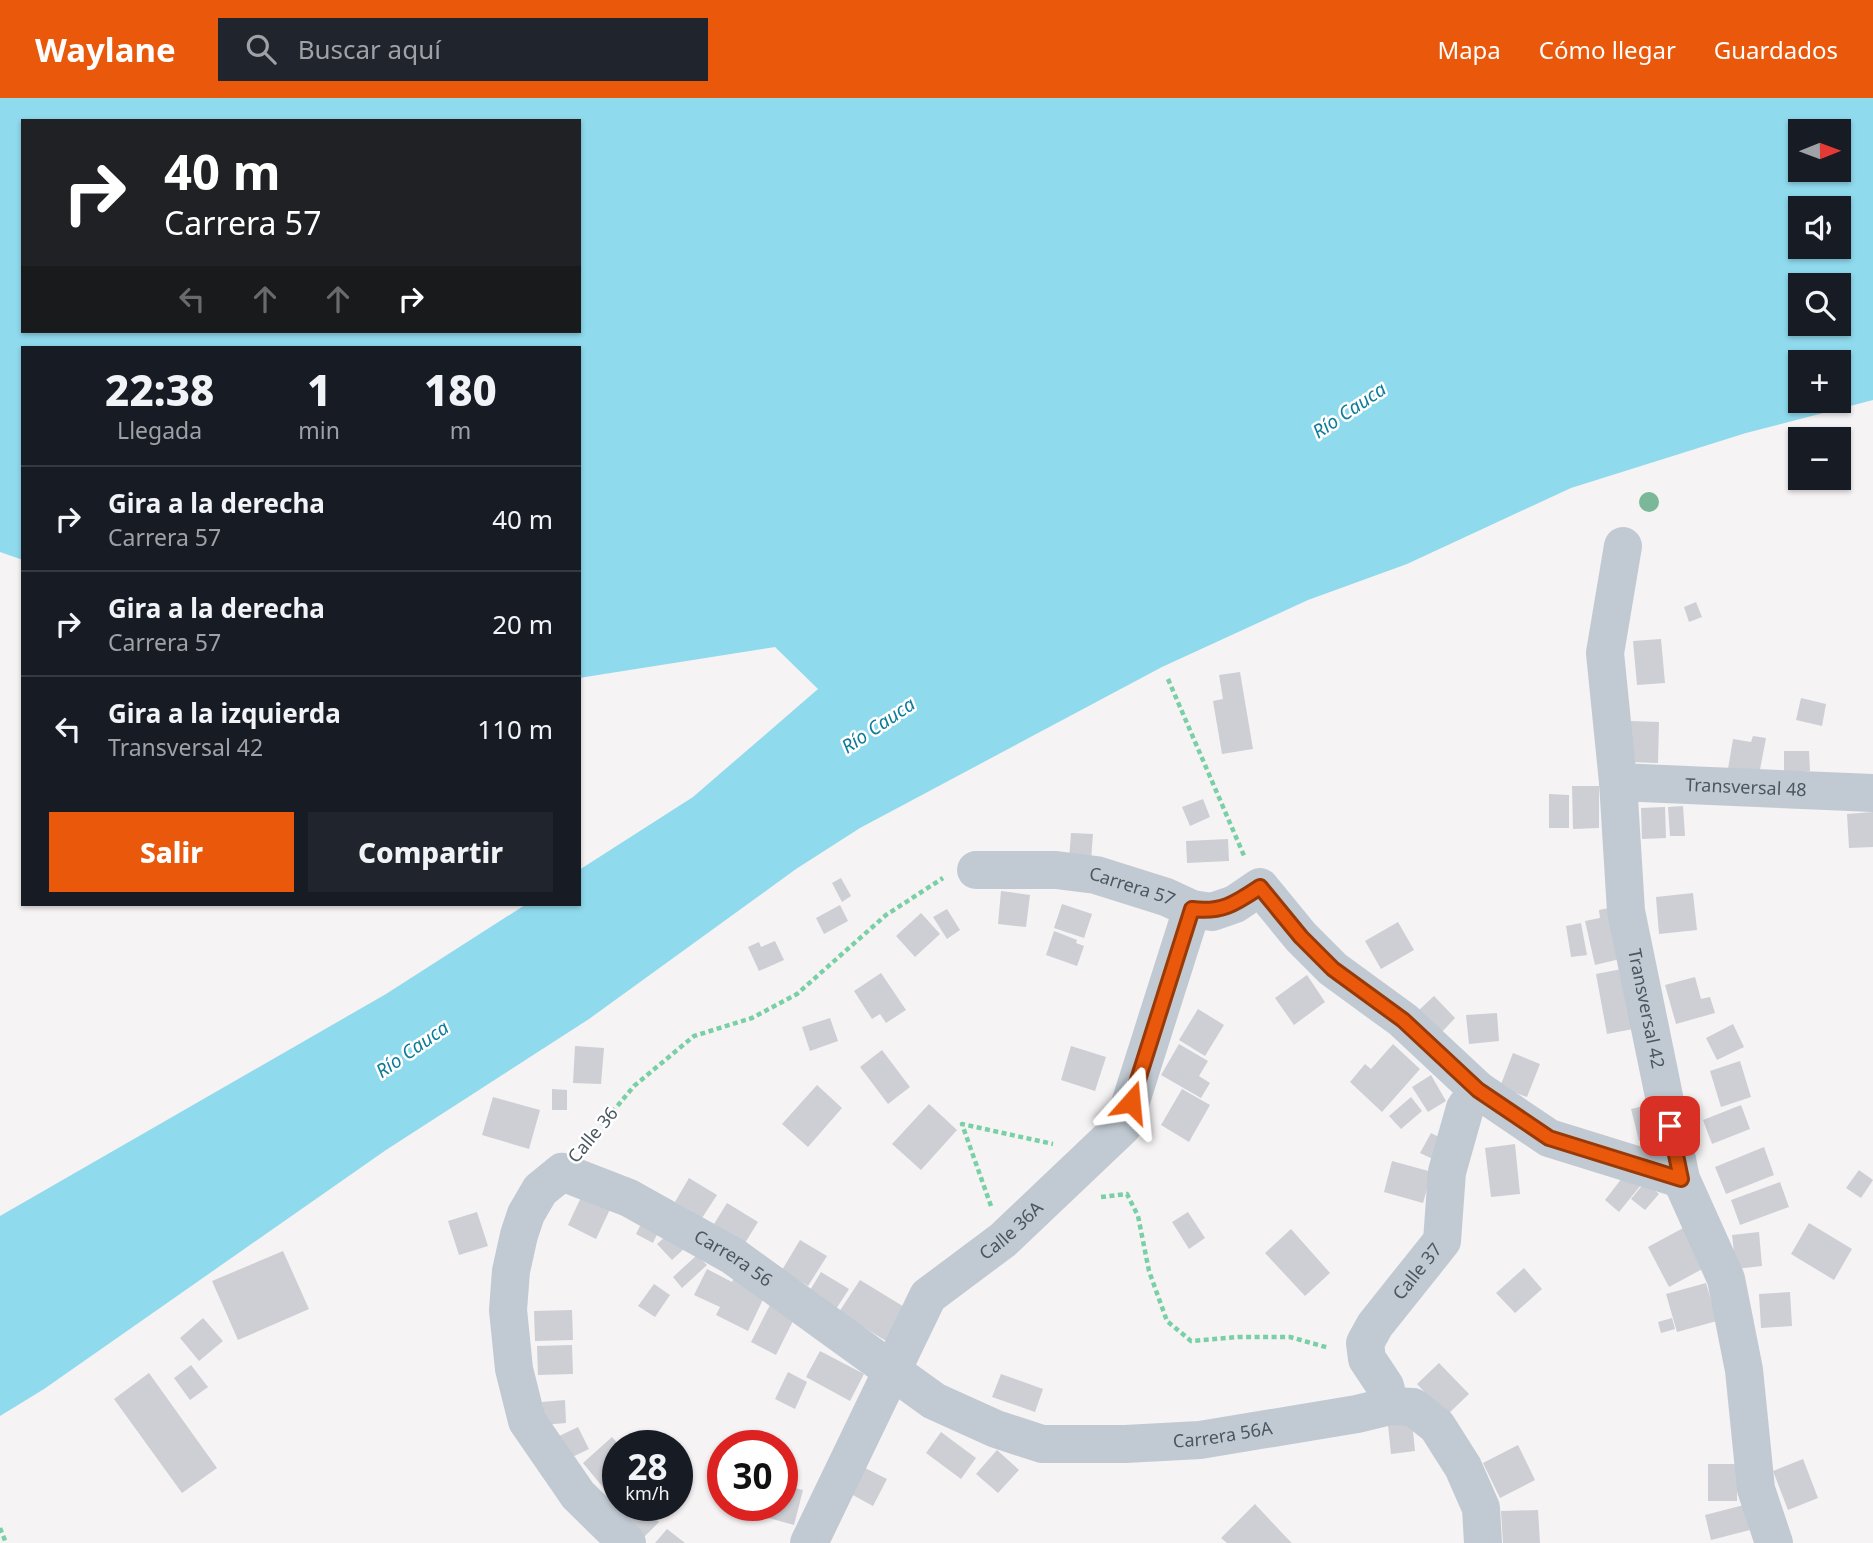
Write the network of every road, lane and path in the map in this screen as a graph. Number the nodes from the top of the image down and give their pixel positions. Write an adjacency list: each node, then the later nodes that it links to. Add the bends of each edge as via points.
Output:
1 (1623, 546): 3 (street, Transversal 42, via 1605,653)
2 (1168, 679): 6 (path)
3 (1618, 782): 4 (street, Transversal 48); 11 (street, Transversal 42, via 1626,911)
4 (1873, 793)
5 (976, 870): 7 (street, Carrera 57, via 1096,875); 10 (path, Calle 36, via 942,878 886,915 797,994 752,1018 694,1036 634,1086)
6 (1260, 887): 7 (street, Carrera 57, via 1235,904 1212,912); 8 (street, via 1333,969 1403,1020)
7 (1192, 909): 9 (street, Calle 36A, via 1123,1126)
8 (1478, 1090): 11 (street, via 1549,1138); 14 (street, Calle 37, via 1465,1108 1447,1172 1442,1241 1365,1343 1367,1359)
9 (1073, 1171): 12 (street, Calle 36A); 12 (path, via 1063,1147 962,1124); 14 (path, via 1091,1198 1127,1194 1138,1216 1149,1271 1167,1321 1191,1341 1290,1337 1341,1351)
10 (562, 1172): 13 (street, Carrera 56, via 629,1198 733,1256); 17 (street, Calle 36, via 540,1190 519,1235 508,1310 514,1369 527,1421 578,1495)
11 (1681, 1179): 20 (street, Transversal 42, via 1726,1279 1744,1370 1756,1489)
12 (1003, 1240): 13 (street, Calle 36A, via 928,1296)
13 (892, 1368): 14 (street, Carrera 56A, via 934,1401 1042,1444 1200,1440 1357,1414); 18 (street, Calle 36A)
14 (1384, 1390): 19 (street, Carrera 56A, via 1437,1426 1463,1467 1481,1508)
15 (0, 1528): 16 (path)
16 (6, 1543)
17 (627, 1543)
18 (809, 1543)
19 (1483, 1543)
20 (1774, 1543)

